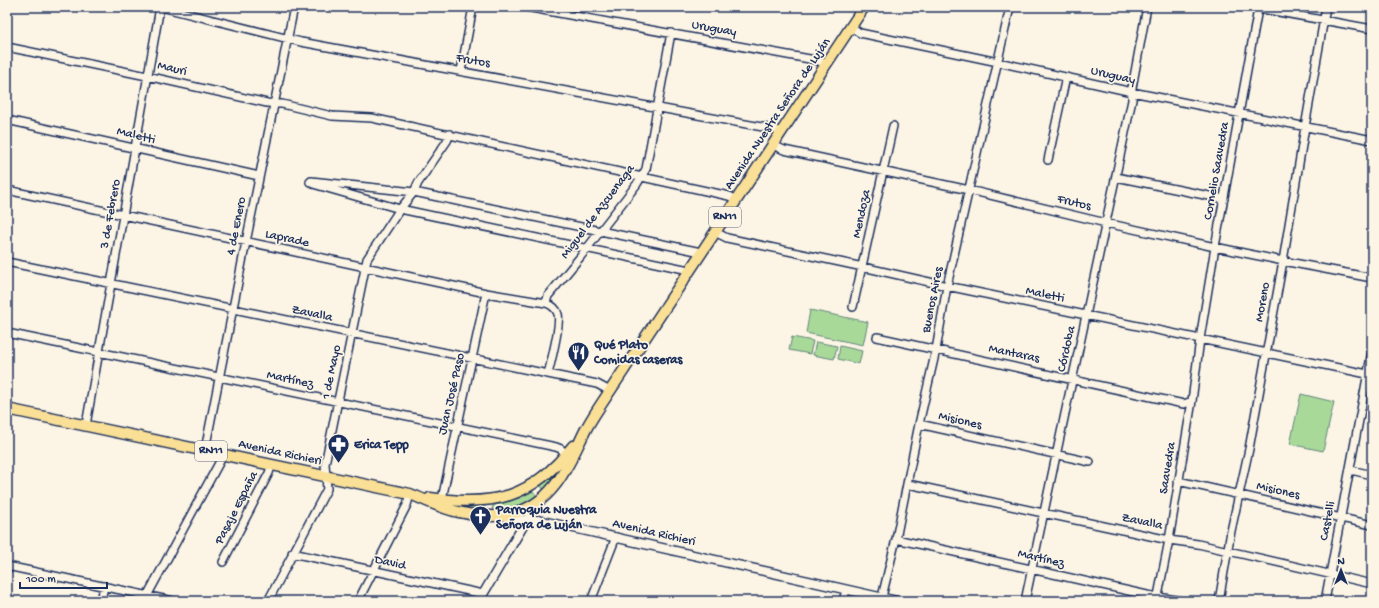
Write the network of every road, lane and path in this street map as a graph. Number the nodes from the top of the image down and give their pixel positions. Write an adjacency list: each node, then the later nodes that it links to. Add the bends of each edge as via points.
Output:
1 (161, 7): 15 (street, Frutos); 20 (street, 3 de Febrero)
2 (294, 7): 15 (street, 4 de Enero)
3 (473, 7): 19 (street)
4 (526, 7): 10 (street, Uruguay)
5 (864, 7): 12 (main road, Avenida Nuestra Señora de Luján / RN11)
6 (1010, 7): 17 (street, Buenos Aires)
7 (1147, 7): 22 (street, Córdoba)
8 (1326, 7): 11 (street, Moreno)
9 (1255, 8): 11 (street); 25 (street, Cornelio Saavedra)
10 (551, 9): 14 (street, Uruguay)
11 (1324, 20): 13 (street); 28 (street, Moreno)
12 (851, 27): 17 (street, Uruguay, via 860,33); 18 (main road, Avenida Nuestra Señora de Luján / RN11)
13 (1372, 29)
14 (671, 33): 18 (street, Uruguay); 24 (street, Miguel de Azcuenaga)
15 (287, 38): 19 (street, Frutos); 23 (street, 4 de Enero)
16 (7, 47): 20 (street, Mauri)
17 (998, 62): 21 (street, Uruguay); 40 (street, Buenos Aires)
18 (827, 64): 29 (main road, Avenida Nuestra Señora de Luján / RN11)
19 (461, 71): 24 (street, Frutos)
20 (147, 76): 23 (street, Mauri); 33 (street, 3 de Febrero)
21 (1066, 77): 22 (street, Uruguay); 34 (street)
22 (1132, 92): 25 (street, Uruguay); 38 (street, Córdoba)
23 (275, 103): 30 (street, Mauri, via 332,116 372,118); 36 (street, 4 de Enero)
24 (658, 108): 29 (street, Frutos); 37 (street, Miguel de Azcuenaga, via 646,169)
25 (1239, 114): 28 (street, Uruguay); 42 (street, Cornelio Saavedra)
26 (7, 120): 33 (street, Maletti)
27 (893, 126): 35 (street, Mendoza)
28 (1305, 127): 31 (street, Uruguay); 53 (street, Moreno)
29 (782, 132): 32 (main road, Avenida Nuestra Señora de Luján / RN11)
30 (450, 134): 37 (street, Mauri); 41 (street, 1 de Mayo)
31 (1372, 140)
32 (773, 145): 35 (street, Frutos, via 784,150); 43 (main road, Avenida Nuestra Señora de Luján / RN11)
33 (134, 148): 36 (street, Maletti); 45 (street, 3 de Febrero)
34 (1048, 160)
35 (884, 173): 40 (street, Frutos); 56 (street, Mendoza)
36 (259, 176): 49 (street, 4 de Enero)
37 (642, 176): 43 (street, Mauri); 47 (street, Miguel de Azcuenaga)
38 (1116, 177): 42 (street); 46 (street, Córdoba)
39 (7, 190): 45 (street, Laprade)
40 (968, 190): 46 (street, Frutos); 60 (street, Buenos Aires)
41 (414, 192): 44 (street, 1 de Mayo); 44 (street, via 310,182); 47 (street)
42 (1224, 199): 50 (street, Cornelio Saavedra)
43 (737, 200): 48 (main road, Avenida Nuestra Señora de Luján / RN11)
44 (400, 209): 51 (street); 55 (street, 1 de Mayo, via 367,259)
45 (123, 215): 49 (street, Laprade); 59 (street, 3 de Febrero)
46 (1106, 223): 50 (street, Frutos); 65 (street, Córdoba)
47 (600, 231): 51 (street, Miguel de Azcuenaga); 52 (street)
48 (715, 232): 52 (main road, Avenida Nuestra Señora de Luján / RN11); 56 (street, Maletti, via 727,238)
49 (246, 242): 55 (street, Laprade); 64 (street, 4 de Enero)
50 (1215, 247): 53 (street, Frutos); 69 (street, Cornelio Saavedra)
51 (586, 249): 57 (street); 62 (street, Miguel de Azcuenaga, via 548,296)
52 (701, 252): 57 (main road, Avenida Nuestra Señora de Luján / RN11)
53 (1283, 261): 58 (street, Frutos); 73 (street, Moreno)
54 (7, 262): 59 (street, Zavalla)
55 (365, 267): 61 (street, Laprade); 67 (street, 1 de Mayo)
56 (863, 267): 60 (street, Maletti); 63 (street, Mendoza)
57 (689, 270): 79 (main road, Avenida Nuestra Señora de Luján / RN11)
58 (1372, 278)
59 (111, 284): 64 (street, Zavalla); 72 (street, 3 de Febrero)
60 (947, 286): 65 (street, Maletti); 70 (street, Buenos Aires)
61 (486, 293): 62 (street, Laprade); 74 (street, Juan José Paso)
62 (546, 303): 75 (street, via 552,306 559,320)
63 (853, 307)
64 (232, 309): 67 (street, Zavalla); 77 (street, 4 de Enero)
65 (1087, 316): 69 (street, Maletti); 78 (street, Córdoba)
66 (7, 333): 72 (street, Martínez)
67 (352, 334): 74 (street, Zavalla); 81 (street, 1 de Mayo)
68 (877, 337): 70 (street, Mantaras)
69 (1200, 339): 73 (street, Maletti); 80 (street, Saavedra)
70 (936, 350): 78 (street, Mantaras); 83 (street, Buenos Aires)
71 (1372, 351): 76 (street, Castelli)
72 (99, 353): 77 (street, Martínez); 84 (street, 3 de Febrero)
73 (1266, 353): 76 (street, Maletti); 99 (street, Moreno)
74 (473, 358): 75 (street, Zavalla); 85 (street, Juan José Paso)
75 (548, 374): 79 (street, Zavalla, via 597,384)
76 (1370, 374): 93 (street, Castelli)
77 (218, 377): 81 (street, Martínez); 87 (street, 4 de Enero)
78 (1073, 379): 80 (street, Mantaras, via 1184,404); 90 (street, Córdoba)
79 (610, 391): 86 (main road, Avenida Nuestra Señora de Luján / RN11)
80 (1192, 401): 96 (street, Saavedra)
81 (337, 402): 85 (street, Martínez); 95 (street, 1 de Mayo, via 325,464)
82 (7, 409): 84 (main road, Avenida Richieri / RN11)
83 (919, 424): 90 (street, Misiones); 97 (street, Buenos Aires)
84 (86, 425): 87 (main road, Avenida Richieri / RN11)
85 (457, 426): 89 (street, Martínez, via 556,447); 101 (street, Juan José Paso)
86 (587, 428): 89 (main road, RN11); 103 (main road, Avenida Nuestra Señora de Luján / RN11, via 562,475)
87 (205, 450): 88 (main road, Avenida Richieri / RN11)
88 (223, 454): 92 (main road, Avenida Richieri / RN11); 123 (street)
89 (566, 454): 98 (main road, RN11, via 554,468)
90 (1057, 455): 91 (street, Misiones); 104 (street, Córdoba)
91 (1090, 462)
92 (272, 464): 95 (main road, Avenida Richieri / RN11); 115 (street, Pasaje España)
93 (1351, 470): 94 (street); 107 (street, Castelli)
94 (1372, 475)
95 (326, 476): 100 (main road, Avenida Richieri / RN11); 114 (street, 1 de Mayo, via 327,489)
96 (1178, 481): 99 (street, Misiones); 112 (street, Saavedra)
97 (908, 484): 104 (street, Zavalla); 111 (street, Buenos Aires)
98 (531, 486): 102 (main road, RN11); 103 (main road, via 539,490 541,496)
99 (1239, 494): 107 (street, Misiones); 113 (street, Moreno)
100 (412, 495): 101 (main road, RN11); 105 (main road, Avenida Richieri / RN11, via 459,512); 118 (street)
101 (442, 499): 102 (main road, RN11, via 470,502)
102 (489, 500): 105 (main road, via 486,506)
103 (538, 502): 106 (main road, Avenida Nuestra Señora de Luján / RN11, via 518,513); 108 (street)
104 (1044, 513): 112 (street, Zavalla); 117 (street, Córdoba)
105 (489, 516): 106 (main road, Avenida Richieri / RN11)
106 (502, 516): 108 (street, Avenida Richieri)
107 (1341, 518): 109 (street, Misiones); 119 (street, Castelli)
108 (526, 521): 110 (street, Avenida Richieri, via 538,520); 125 (street)
109 (1372, 525)
110 (616, 537): 122 (street, Avenida Richieri); 131 (street)
111 (896, 539): 117 (street, Martínez); 124 (street, Buenos Aires)
112 (1169, 540): 113 (street, Zavalla); 126 (street, Saavedra)
113 (1229, 551): 119 (street, Zavalla); 136 (street, Moreno)
114 (292, 553): 118 (street, David); 129 (street, 1 de Mayo)
115 (223, 562)
116 (7, 566): 121 (street)
117 (1032, 570): 126 (street, Martínez); 134 (street, Córdoba)
118 (374, 572): 125 (street, David); 130 (street)
119 (1330, 574): 120 (street, Zavalla); 137 (street, Castelli)
120 (1372, 584)
121 (104, 586): 123 (street); 127 (street)
122 (846, 590): 124 (street, Avenida Richieri); 132 (street)
123 (147, 596): 128 (street)
124 (882, 597): 133 (street, Avenida Richieri)
125 (481, 598)
126 (1157, 599): 135 (street, Martínez)
127 (101, 601)
128 (173, 601)
129 (268, 601)
130 (358, 601)
131 (591, 601)
132 (843, 601)
133 (897, 601)
134 (1025, 601)
135 (1182, 601)
136 (1219, 601)
137 (1325, 601)

